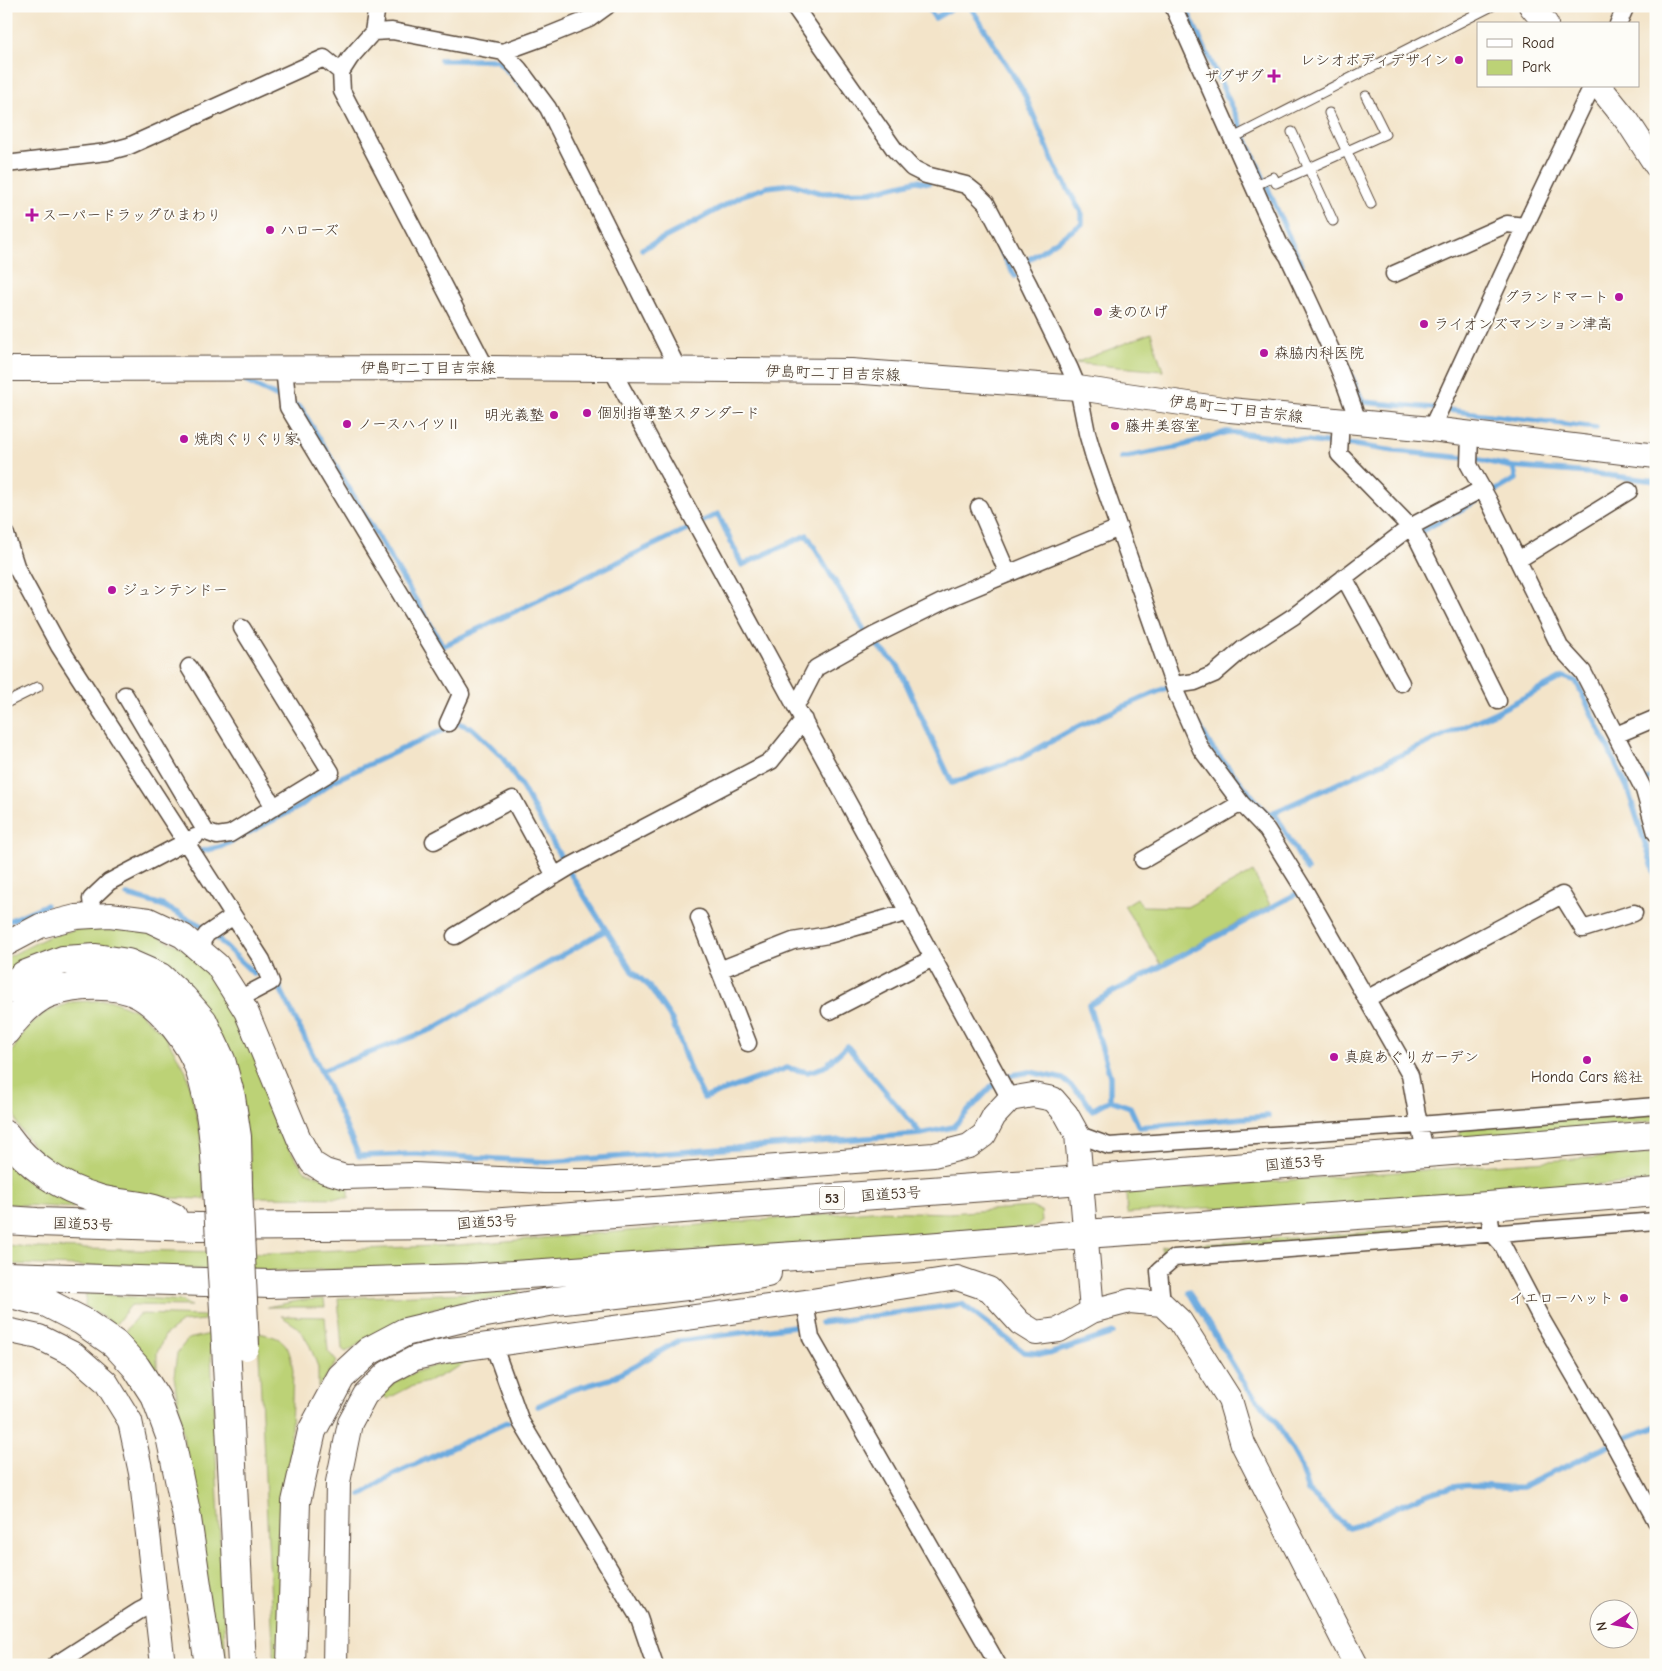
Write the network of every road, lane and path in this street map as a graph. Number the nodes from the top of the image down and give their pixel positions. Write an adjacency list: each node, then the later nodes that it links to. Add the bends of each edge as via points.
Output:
1 (377, 6): 10 (street)
2 (607, 6): 11 (street, via 589,18)
3 (794, 6): 33 (street, via 895,150 912,168 966,186 986,203)
4 (1173, 6): 18 (street)
5 (1492, 6): 18 (lane)
6 (1531, 6): 8 (street)
7 (1626, 6): 9 (street)
8 (1544, 22)
9 (1619, 22)
10 (373, 32): 11 (street, via 392,31); 12 (street)
11 (503, 52): 31 (street, via 548,108)
12 (341, 72): 20 (street, via 324,58 129,146 106,152); 29 (street, via 342,91)
13 (1591, 88): 26 (street)
14 (1601, 88): 21 (street)
15 (1366, 96): 19 (lane, via 1385,134)
16 (1329, 113): 19 (lane)
17 (1292, 132): 22 (lane)
18 (1239, 134): 23 (street)
19 (1346, 152): 22 (lane); 24 (lane)
20 (6, 164)
21 (1656, 165)
22 (1309, 168): 23 (lane, via 1276,183 1273,177); 25 (lane)
23 (1257, 185): 35 (street, via 1279,243 1332,351)
24 (1370, 204)
25 (1333, 221)
26 (1525, 226): 27 (street, via 1507,224); 34 (street)
27 (1394, 274)
28 (284, 368): 29 (street, 伊島町二丁目吉宗線); 30 (street, 伊島町二丁目吉宗線); 58 (street, via 288,402 461,694)
29 (486, 368): 32 (street, 伊島町二丁目吉宗線)
30 (6, 369)
31 (678, 369): 32 (street, 伊島町二丁目吉宗線); 33 (street, 伊島町二丁目吉宗線, via 851,371)
32 (612, 370): 55 (street)
33 (1078, 388): 35 (street, 伊島町二丁目吉宗線, via 1230,410); 41 (street, via 1087,433)
34 (1438, 415): 35 (street, 伊島町二丁目吉宗線); 36 (street, 伊島町二丁目吉宗線)
35 (1347, 422): 42 (street, via 1339,454)
36 (1469, 451): 37 (street, 伊島町二丁目吉宗線); 39 (street)
37 (1656, 456)
38 (1629, 491): 44 (street)
39 (1485, 494): 42 (street); 44 (street)
40 (979, 506): 45 (street)
41 (1119, 528): 45 (street); 50 (street)
42 (1414, 532): 46 (street); 53 (street)
43 (6, 535): 63 (street, via 17,569 59,646)
44 (1518, 560): 59 (street, via 1560,647 1583,672)
45 (1008, 574): 55 (street, via 954,596 816,668 800,699)
46 (1344, 578): 49 (street); 50 (street, via 1243,649 1214,674 1195,682)
47 (242, 628): 61 (street, via 331,772)
48 (190, 667): 61 (street)
49 (1400, 682)
50 (1174, 685): 60 (street, via 1201,749)
51 (38, 687): 54 (lane)
52 (125, 695): 63 (street)
53 (1498, 702)
54 (6, 703)
55 (794, 704): 57 (street)
56 (1656, 718): 59 (street)
57 (804, 720): 66 (street, via 771,761); 67 (street)
58 (448, 723)
59 (1616, 735): 62 (street, via 1644,790)
60 (1241, 803): 65 (street); 79 (street, via 1266,830)
61 (274, 807): 63 (street, via 230,834)
62 (1656, 833)
63 (194, 838): 69 (street, via 110,882 91,899); 70 (street)
64 (434, 841): 66 (street, via 513,799)
65 (1143, 860)
66 (563, 871): 72 (street)
67 (909, 912): 75 (street); 76 (street, via 828,935 793,940)
68 (1634, 913): 79 (street, via 1583,929 1562,895)
69 (93, 916): 73 (street, via 149,920 183,936); 74 (street, via 40,926)
70 (232, 917): 73 (street); 78 (street, via 262,960 271,982)
71 (699, 918): 76 (street)
72 (455, 936)
73 (206, 937): 78 (street)
74 (6, 944)
75 (933, 958): 80 (street); 83 (street)
76 (719, 970): 82 (street)
77 (6, 990): 91 (highway, via 24,975 63,960 96,958 128,964 160,978 183,998 203,1021 221,1060 231,1098 237,1137)
78 (238, 999): 83 (street, via 312,1163 345,1177 414,1174 590,1181 934,1155 969,1146 984,1135)
79 (1366, 999): 85 (street, via 1410,1075)
80 (830, 1011)
81 (6, 1031): 91 (highway, via 38,998 70,987 118,987 140,995 163,1013 182,1037 198,1067)
82 (748, 1043)
83 (1004, 1087): 86 (street, via 1053,1099)
84 (1656, 1106): 85 (street)
85 (1419, 1125): 86 (street, via 1109,1146); 89 (street)
86 (1077, 1134): 90 (street)
87 (6, 1135): 96 (highway, via 30,1164 63,1185 98,1199 155,1209)
88 (1656, 1136): 89 (highway, 国道53号 / 53)
89 (1426, 1153): 90 (highway, 国道53号 / 53)
90 (1082, 1180): 96 (highway, 国道53号 / 53, via 462,1225); 98 (street)
91 (228, 1188): 107 (highway, bridge)
92 (1656, 1192): 93 (highway)
93 (1488, 1206): 97 (street); 98 (highway)
94 (6, 1220): 96 (highway, 国道53号 / 53)
95 (1656, 1221): 97 (street)
96 (198, 1227)
97 (1492, 1233): 103 (street, via 1174,1258 1159,1271); 108 (street, via 1502,1244)
98 (1085, 1234): 99 (highway); 104 (street)
99 (914, 1248): 100 (highway, via 448,1278 269,1284); 115 (highway, via 713,1282 555,1301 480,1314 406,1332 369,1351 341,1377 312,1431 296,1502)
100 (6, 1276)
101 (6, 1293): 112 (highway, via 46,1303 82,1321 115,1344 136,1367 156,1398 170,1436 186,1512)
102 (805, 1302): 104 (street, via 957,1278 989,1289 1020,1323 1036,1333 1059,1330); 106 (street); 118 (street, via 810,1338)
103 (1162, 1304): 104 (street, via 1130,1300); 119 (street, via 1180,1321 1230,1400 1243,1444)
104 (1092, 1311)
105 (6, 1330): 109 (street, via 39,1337 75,1355 106,1382 130,1421 141,1474)
106 (493, 1344): 116 (street, via 415,1358 387,1373 365,1395 350,1423 338,1482); 117 (street, via 521,1422 639,1618)
107 (236, 1346): 113 (highway); 114 (highway)
108 (1656, 1521)
109 (155, 1603): 110 (street); 111 (street)
110 (55, 1665)
111 (163, 1665)
112 (209, 1665)
113 (242, 1665)
114 (260, 1665)
115 (291, 1665)
116 (335, 1665)
117 (655, 1665)
118 (998, 1665)
119 (1356, 1665)

